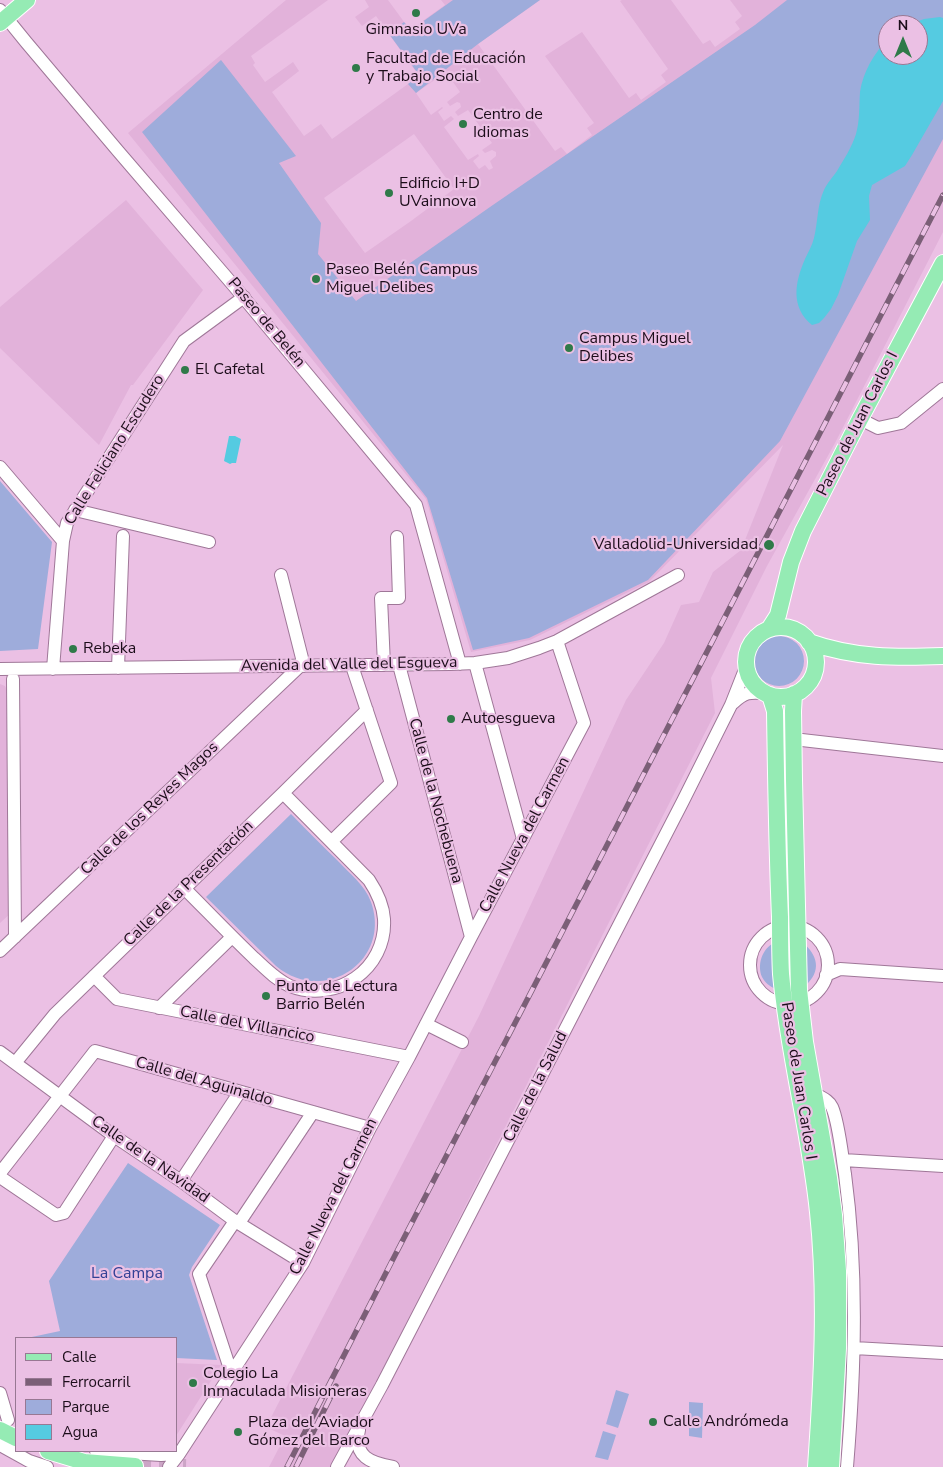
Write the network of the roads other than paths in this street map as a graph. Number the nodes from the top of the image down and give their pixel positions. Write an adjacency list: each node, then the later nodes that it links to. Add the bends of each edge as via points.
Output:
1 (27, 0): 2 (main road)
2 (2, 17): 4 (street, Paseo de Belén)
3 (943, 263): 6 (main road, Paseo de Juan Carlos I)
4 (244, 297): 8 (street, Calle Feliciano Escudero, via 184,341); 23 (street, Paseo de Belén, via 416,505)
5 (943, 389): 6 (street, via 900,423 878,428)
6 (860, 419): 15 (main road, Paseo de Juan Carlos I, via 803,531)
7 (0, 467): 11 (street)
8 (75, 510): 11 (street, Calle Feliciano Escudero, via 67,523); 12 (street)
9 (123, 536): 29 (street)
10 (397, 537): 24 (street, via 400,598 381,598)
11 (63, 541): 30 (street, Calle Feliciano Escudero)
12 (209, 542)
13 (678, 575): 18 (street, Avenida del Valle del Esgueva)
14 (282, 576): 26 (street)
15 (785, 589): 16 (main road, Paseo de Juan Carlos I, via 778,615); 17 (main road, Paseo de Juan Carlos I, via 786,604)
16 (769, 629): 17 (main road, via 780,627); 28 (main road, via 753,641 747,653)
17 (796, 631): 19 (main road)
18 (557, 641): 22 (street, Avenida del Valle del Esgueva, via 508,658); 41 (street, Calle Nueva del Carmen, via 584,723)
19 (810, 642): 20 (main road); 32 (main road, via 816,660)
20 (844, 653): 21 (main road, via 897,658); 32 (main road)
21 (943, 656)
22 (475, 663): 23 (street, Avenida del Valle del Esgueva); 41 (street)
23 (460, 664): 25 (street, Avenida del Valle del Esgueva)
24 (384, 665): 25 (street, Avenida del Valle del Esgueva); 27 (street, Avenida del Valle del Esgueva)
25 (399, 665): 47 (street, Calle de la Nochebuena)
26 (302, 666): 27 (street, Avenida del Valle del Esgueva); 29 (street, Avenida del Valle del Esgueva); 45 (street, Calle de los Reyes Magos)
27 (352, 666): 37 (street)
28 (746, 667): 34 (main road, via 750,680); 36 (street, Calle de la Salud)
29 (118, 668): 30 (street, Avenida del Valle del Esgueva)
30 (53, 669): 31 (street, Avenida del Valle del Esgueva)
31 (0, 670)
32 (814, 672): 35 (main road, via 806,685)
33 (13, 679): 45 (street)
34 (767, 694): 35 (main road, via 782,697); 36 (street, via 748,692); 44 (main road, Paseo de Juan Carlos I, via 775,711)
35 (794, 694): 38 (main road, Paseo de Juan Carlos I)
36 (731, 705): 78 (street, Calle de la Salud)
37 (367, 710): 40 (street, Calle de la Presentación); 42 (street, via 391,783)
38 (793, 739): 39 (street); 44 (main road, Paseo de Juan Carlos I)
39 (943, 756)
40 (283, 793): 42 (street); 43 (street, Calle de la Presentación)
41 (523, 839): 47 (street, Calle Nueva del Carmen)
42 (332, 842): 46 (street, via 369,880 381,905 383,934 379,949 364,972 338,988 304,990 278,980)
43 (184, 888): 46 (street); 52 (street, Calle de la Presentación)
44 (788, 927): 49 (street, via 808,931 821,943); 54 (main road, Paseo de Juan Carlos I, via 781,973); 54 (street, via 771,931 755,944 750,976 763,996)
45 (15, 937): 48 (street, Calle de los Reyes Magos)
46 (232, 937): 55 (street)
47 (471, 937): 56 (street, Calle Nueva del Carmen)
48 (0, 951)
49 (827, 959): 50 (street); 51 (street)
50 (840, 969): 51 (street); 53 (street)
51 (826, 974): 54 (street, via 817,993)
52 (94, 976): 55 (street, Calle del Villancico, via 117,999); 60 (street, Calle de la Presentación, via 55,1014)
53 (943, 976)
54 (792, 1004): 62 (main road, Paseo de Juan Carlos I, via 805,1042); 89 (main road, Paseo de Juan Carlos I, via 818,1214 823,1319)
55 (159, 1008): 59 (street, Calle del Villancico)
56 (426, 1024): 57 (street); 59 (street, Calle Nueva del Carmen)
57 (462, 1042)
58 (0, 1052): 60 (street, Calle de la Navidad)
59 (409, 1057): 65 (street, Calle Nueva del Carmen)
60 (15, 1063): 63 (street, Calle de la Navidad)
61 (239, 1092): 63 (street, Calle del Aguinaldo, via 95,1051); 64 (street, Calle del Aguinaldo); 70 (street)
62 (814, 1093): 67 (street, Paseo de Juan Carlos I, via 832,1106); 90 (main road, Paseo de Juan Carlos I, via 834,1215 838,1271)
63 (59, 1097): 66 (street, Calle de la Navidad); 69 (street)
64 (312, 1112): 65 (street, Calle del Aguinaldo); 71 (street)
65 (370, 1128): 72 (street, Calle Nueva del Carmen)
66 (114, 1136): 69 (street, via 64,1213 56,1215); 70 (street, Calle de la Navidad)
67 (843, 1160): 68 (street); 73 (street, Paseo de Juan Carlos I, via 852,1261)
68 (943, 1166)
69 (0, 1175)
70 (181, 1180): 71 (street, Calle de la Navidad)
71 (237, 1222): 72 (street, Calle de la Navidad); 75 (street, via 199,1274)
72 (303, 1263): 75 (street, Calle Nueva del Carmen)
73 (854, 1348): 74 (street); 91 (street, Paseo de Juan Carlos I)
74 (943, 1354)
75 (231, 1372): 83 (street, Calle Nueva del Carmen)
76 (0, 1393): 77 (street)
77 (6, 1423): 79 (main road)
78 (360, 1424): 87 (street, Calle de la Salud); 88 (street, via 358,1442 361,1452 371,1462)
79 (15, 1436)
80 (0, 1446): 85 (street)
81 (51, 1452): 84 (main road, via 84,1462)
82 (109, 1452): 83 (street, via 161,1456)
83 (179, 1454): 86 (street, Calle Nueva del Carmen)
84 (135, 1466)
85 (48, 1467)
86 (168, 1467)
87 (336, 1467)
88 (393, 1467)
89 (816, 1467)
90 (832, 1467)
91 (847, 1467)

